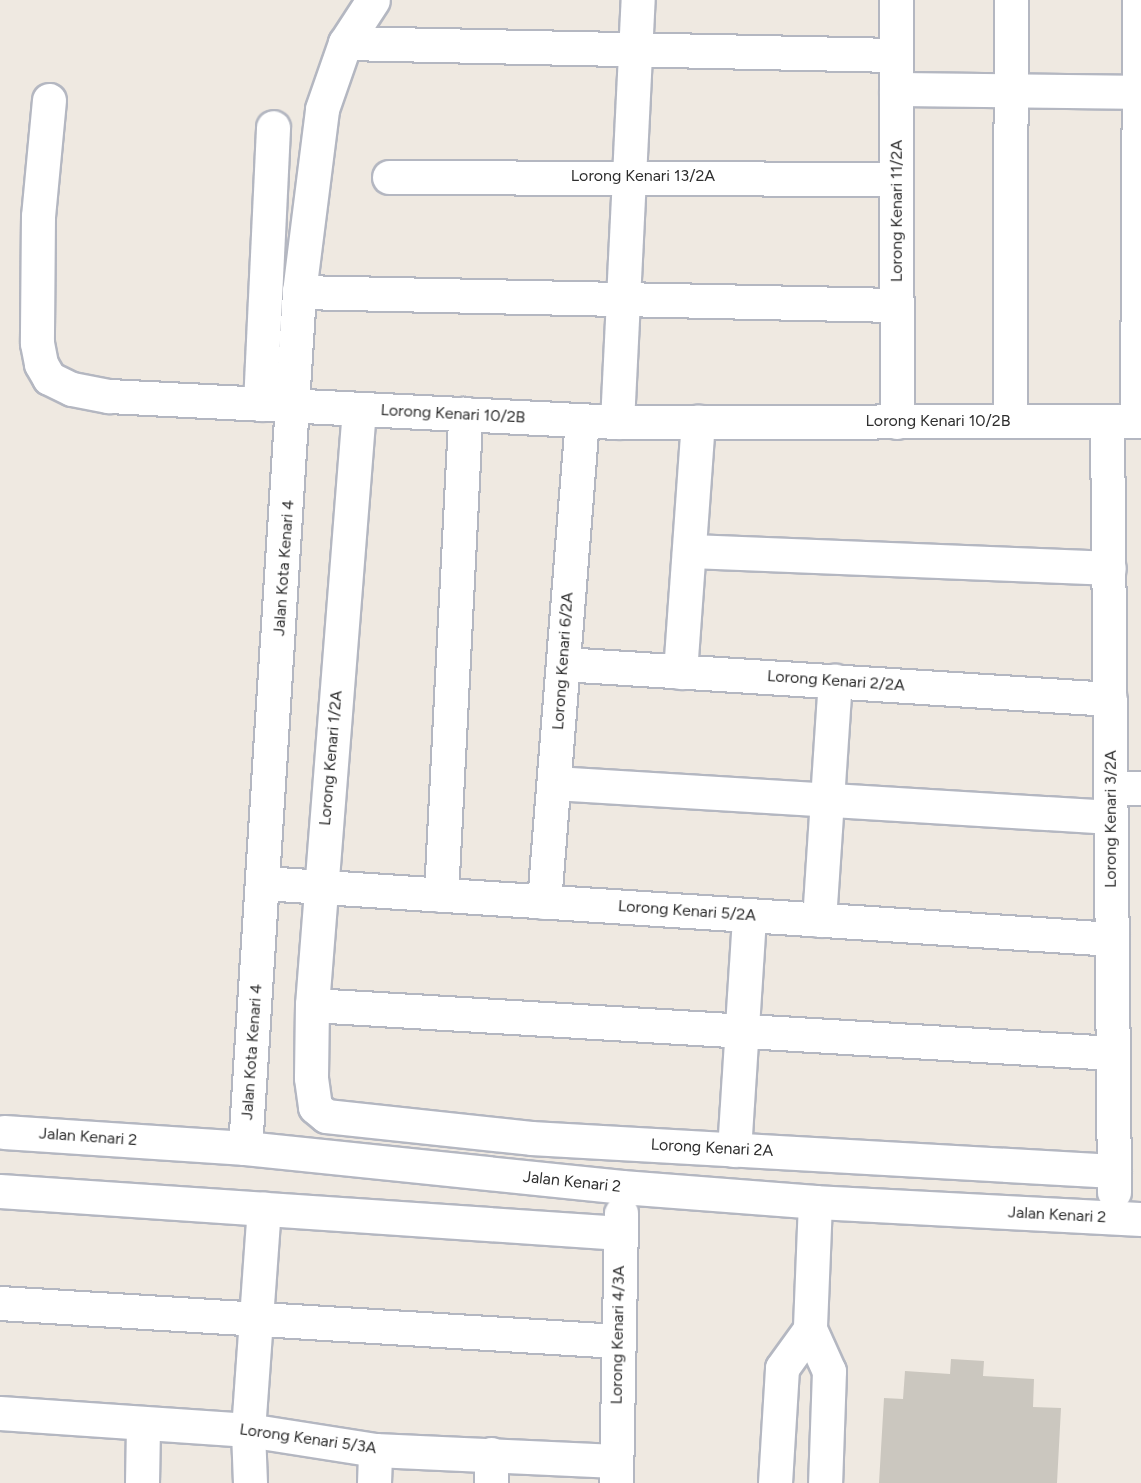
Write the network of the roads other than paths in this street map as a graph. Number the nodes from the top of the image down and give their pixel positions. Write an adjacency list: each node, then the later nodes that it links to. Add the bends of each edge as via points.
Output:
1 (373, 0): 6 (street, Jalan Kota Kenari 4)
2 (638, 0): 7 (street)
3 (896, 0): 8 (street, Lorong Kenari 11/2A)
4 (1011, 0): 10 (street)
5 (1139, 0): 11 (street, Lorong Kenari 3/2A)
6 (345, 43): 7 (street); 18 (street, Jalan Kota Kenari 4, via 322,109)
7 (636, 49): 8 (street); 15 (street)
8 (896, 55): 9 (street, Lorong Kenari 11/2A)
9 (896, 89): 10 (street); 17 (street, Lorong Kenari 11/2A)
10 (1010, 90): 11 (street); 26 (street)
11 (1138, 92): 14 (street, Lorong Kenari 3/2A)
12 (49, 100): 21 (street, Lorong Kenari 10/2B, via 38,216 37,332 41,364 49,378 72,389 109,396)
13 (273, 127): 21 (street)
14 (1140, 172): 27 (street, Lorong Kenari 3/2A)
15 (630, 175): 16 (street, Lorong Kenari 13/2A); 17 (street, Lorong Kenari 13/2A); 19 (street)
16 (389, 177)
17 (896, 179): 20 (street, Lorong Kenari 11/2A)
18 (299, 292): 19 (street); 22 (street, Jalan Kota Kenari 4)
19 (624, 298): 20 (street); 28 (street)
20 (897, 305): 30 (street, Lorong Kenari 11/2A)
21 (260, 404): 22 (street, Lorong Kenari 10/2B)
22 (294, 406): 23 (street, Lorong Kenari 10/2B); 40 (street, Jalan Kota Kenari 4)
23 (359, 409): 24 (street, Lorong Kenari 10/2B); 41 (street, Lorong Kenari 1/2A)
24 (465, 414): 25 (street, Lorong Kenari 10/2B); 42 (street)
25 (582, 420): 28 (street, Lorong Kenari 10/2B); 33 (street, Lorong Kenari 6/2A)
26 (1010, 421): 27 (street, Lorong Kenari 10/2B); 30 (street, Lorong Kenari 10/2B)
27 (1128, 421): 32 (street, Lorong Kenari 3/2A)
28 (617, 422): 29 (street, Lorong Kenari 10/2B)
29 (698, 422): 30 (street, Lorong Kenari 10/2B); 31 (street)
30 (897, 422)
31 (689, 550): 32 (street); 34 (street)
32 (1109, 568): 36 (street, Lorong Kenari 3/2A)
33 (563, 664): 34 (street, Lorong Kenari 2/2A); 37 (street, Lorong Kenari 6/2A)
34 (680, 672): 35 (street, Lorong Kenari 2/2A)
35 (836, 681): 36 (street, Lorong Kenari 2/2A); 39 (street)
36 (1110, 699): 38 (street, Lorong Kenari 3/2A)
37 (554, 783): 39 (street); 43 (street, Lorong Kenari 6/2A)
38 (1121, 798): 39 (street); 46 (street, Lorong Kenari 3/2A)
39 (827, 800): 45 (street)
40 (263, 884): 41 (street, Lorong Kenari 5/2A); 52 (street, Jalan Kota Kenari 4)
41 (321, 888): 42 (street, Lorong Kenari 5/2A); 47 (street, Lorong Kenari 1/2A)
42 (441, 895): 43 (street, Lorong Kenari 5/2A)
43 (544, 902): 44 (street, Lorong Kenari 5/2A)
44 (749, 915): 45 (street, Lorong Kenari 5/2A); 48 (street)
45 (819, 920): 46 (street, Lorong Kenari 5/2A)
46 (1112, 939): 49 (street, Lorong Kenari 3/2A)
47 (312, 1005): 48 (street); 50 (street, Lorong Kenari 1/2A, via 310,1078)
48 (742, 1030): 49 (street); 53 (street)
49 (1113, 1053): 54 (street, Lorong Kenari 3/2A)
50 (315, 1107): 53 (street, Lorong Kenari 2A, via 326,1116 531,1138)
51 (4, 1132): 52 (street, Jalan Kenari 2)
52 (245, 1148): 55 (street, Jalan Kenari 2)
53 (734, 1150): 54 (street, Lorong Kenari 2A)
54 (1123, 1161): 59 (street, Lorong Kenari 3/2A)
55 (622, 1187): 57 (street, Jalan Kenari 2); 60 (street, Lorong Kenari 4/3A)
56 (0, 1191): 58 (street)
57 (815, 1202): 59 (street, Jalan Kenari 2); 63 (street)
58 (264, 1209): 60 (street); 62 (street)
59 (1128, 1218)
60 (621, 1233): 64 (street, Lorong Kenari 4/3A)
61 (0, 1303): 62 (street)
62 (254, 1320): 64 (street); 67 (street)
63 (810, 1329): 74 (street, via 782,1368); 75 (street, via 830,1371)
64 (617, 1341): 70 (street, Lorong Kenari 4/3A)
65 (0, 1413): 66 (street, Lorong Kenari 5/3A)
66 (143, 1423): 67 (street, Lorong Kenari 5/3A); 71 (street)
67 (248, 1430): 68 (street, Lorong Kenari 5/3A); 72 (street)
68 (375, 1449): 69 (street, Lorong Kenari 5/3A); 73 (street)
69 (491, 1468): 70 (street, Lorong Kenari 5/3A)
70 (616, 1472)
71 (142, 1483)
72 (250, 1483)
73 (374, 1483)
74 (775, 1483)
75 (825, 1483)

